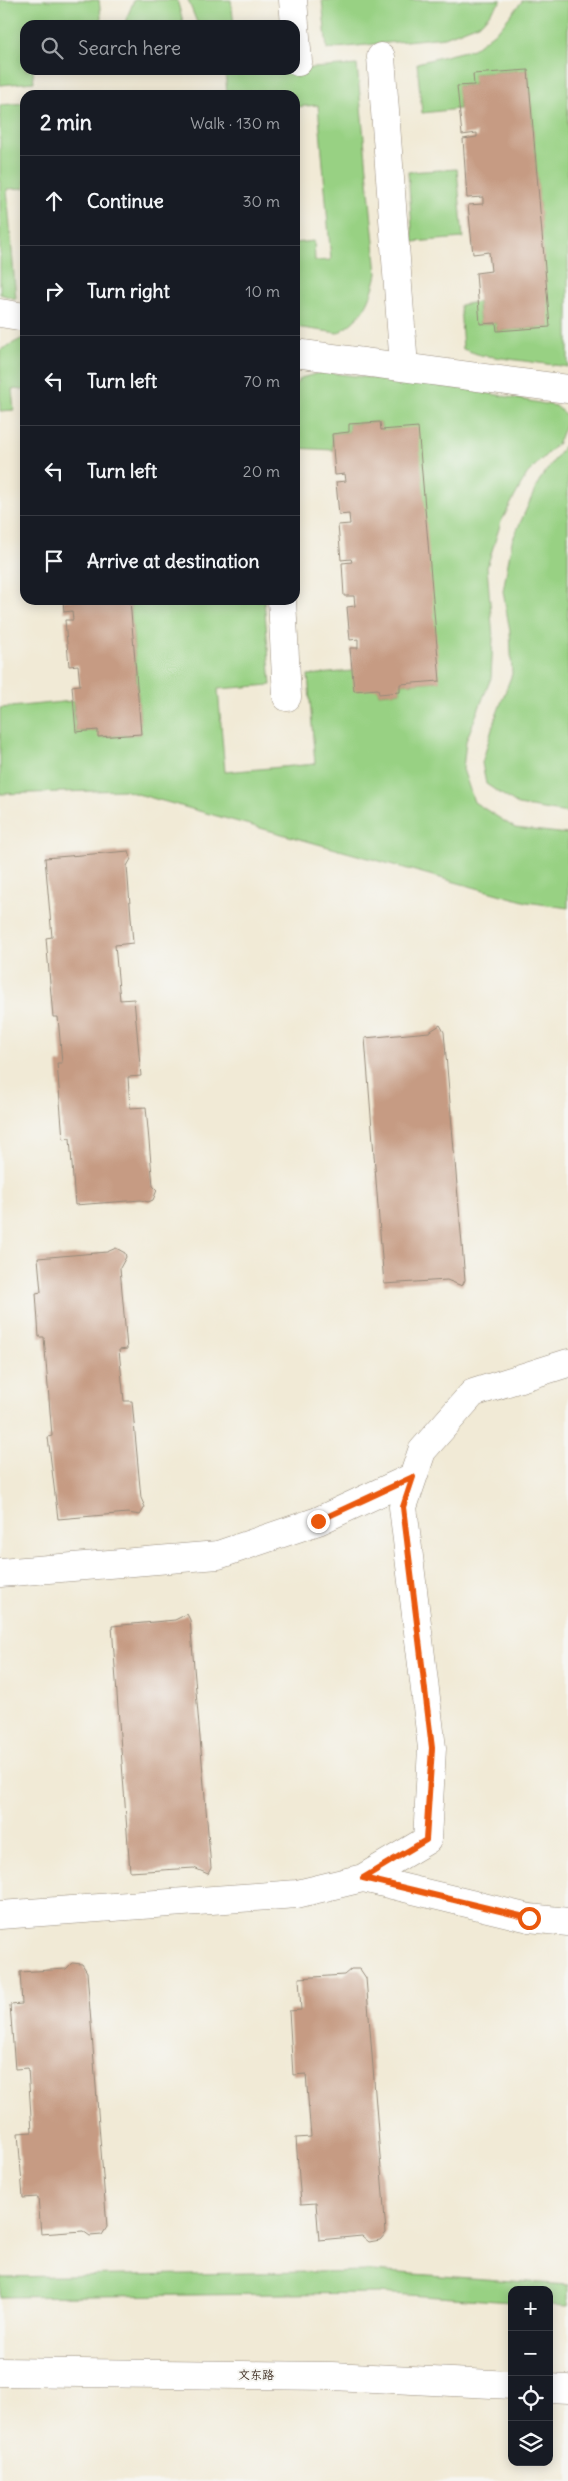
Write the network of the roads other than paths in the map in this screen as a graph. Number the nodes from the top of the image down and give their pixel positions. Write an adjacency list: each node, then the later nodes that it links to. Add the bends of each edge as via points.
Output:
1 (294, 0): 2 (street)
2 (295, 20)
3 (381, 57): 7 (street)
4 (0, 313): 5 (street)
5 (20, 316)
6 (300, 354): 7 (street)
7 (404, 367): 8 (street)
8 (568, 389)
9 (282, 605): 10 (street)
10 (287, 696)
11 (568, 1363): 12 (street, via 473,1393 422,1451)
12 (413, 1477): 13 (street, via 318,1521 218,1555); 14 (street, via 403,1507 432,1748 426,1840)
13 (0, 1573)
14 (363, 1878): 15 (street, via 297,1894); 16 (street, via 529,1918)
15 (0, 1915)
16 (568, 1922)
17 (0, 2372): 18 (street, 文东路, via 332,2376)
18 (508, 2386)
19 (553, 2388): 20 (street)
20 (568, 2389)

